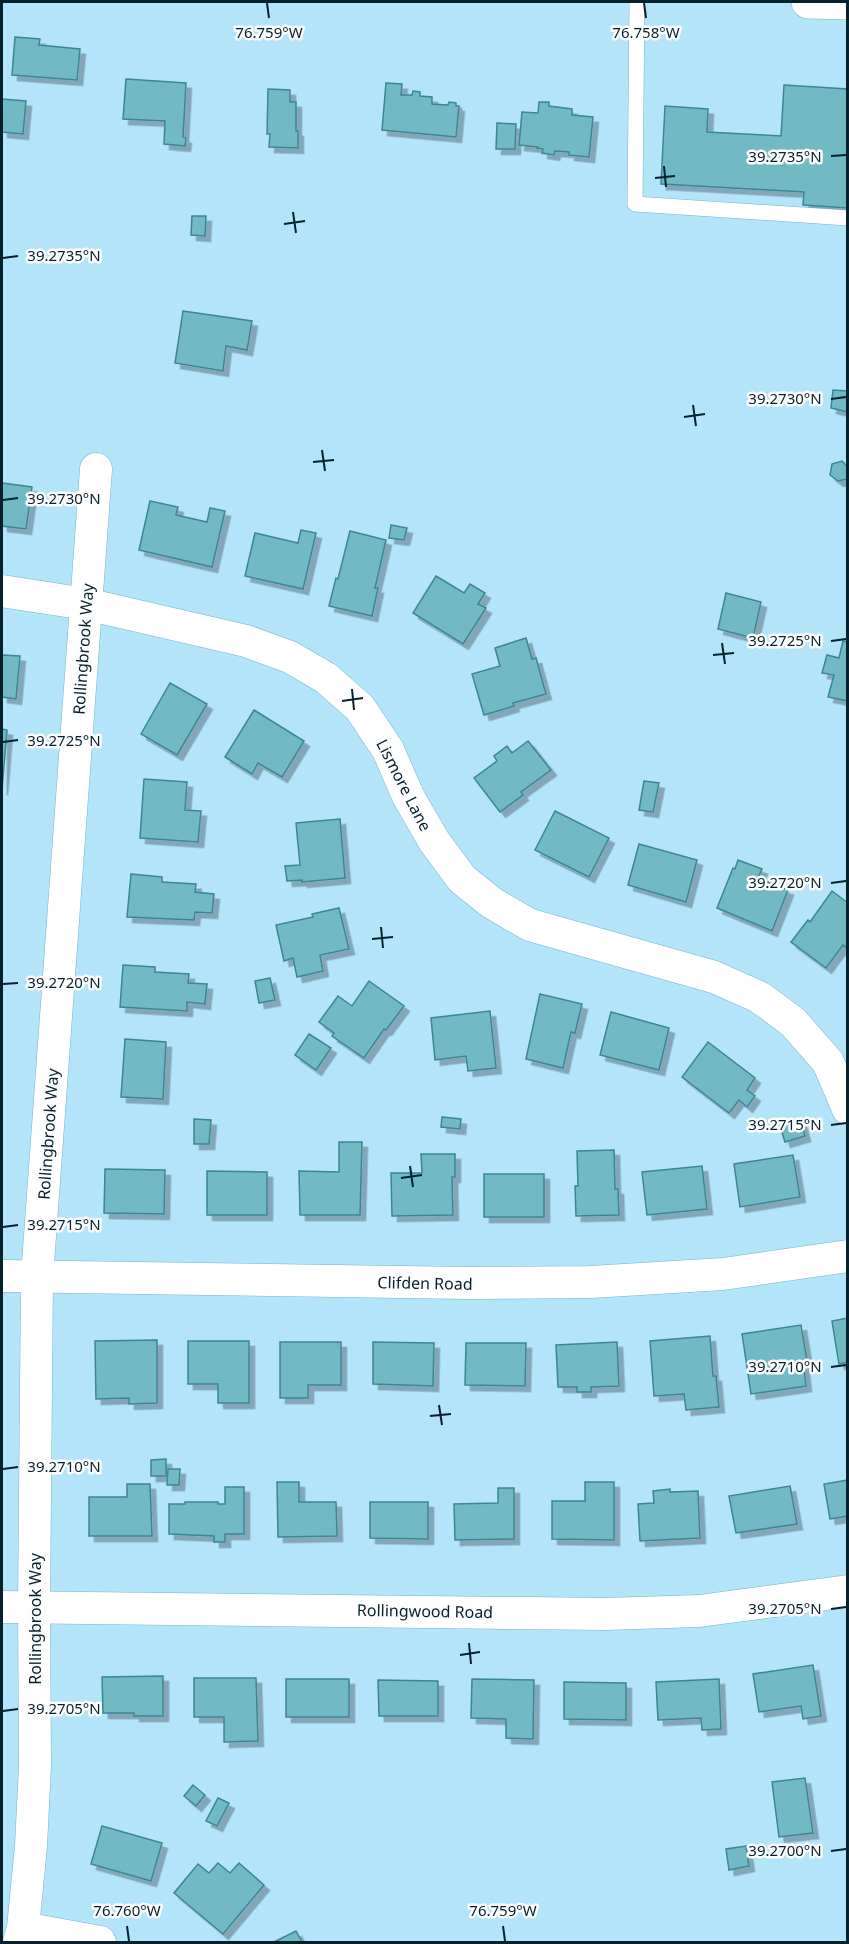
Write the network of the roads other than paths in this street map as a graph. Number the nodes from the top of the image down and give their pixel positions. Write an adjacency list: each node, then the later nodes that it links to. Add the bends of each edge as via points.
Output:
1 (637, 2): 4 (lane, via 635,204)
2 (808, 2): 3 (street)
3 (848, 3)
4 (848, 218)
5 (96, 469): 7 (street, Rollingbrook Way)
6 (2, 591): 7 (street, Lismore Lane)
7 (86, 604): 8 (street, Lismore Lane, via 246,641 290,657 327,678 360,708 388,750 434,842 462,879 492,903 530,925 714,977 759,997 793,1022 828,1062); 11 (street, Rollingbrook Way)
8 (848, 1109)
9 (848, 1256): 11 (street, Clifden Road, via 723,1274 591,1282)
10 (2, 1276): 11 (street, Clifden Road)
11 (37, 1277): 14 (street, Rollingbrook Way)
12 (848, 1591): 14 (street, Rollingwood Road, via 699,1611 606,1614)
13 (2, 1606): 14 (street, Rollingwood Road)
14 (34, 1607): 15 (street, Rollingbrook Way, via 35,1775 32,1846)
15 (21, 1935): 16 (street)
16 (100, 1942)

